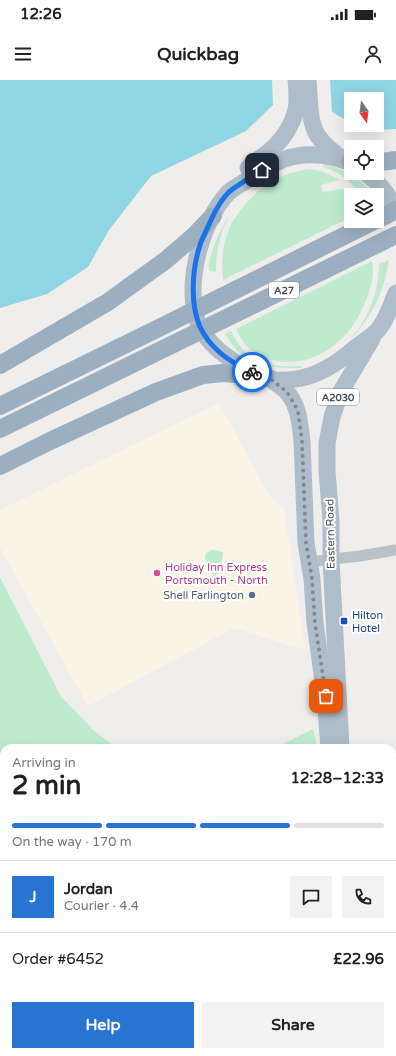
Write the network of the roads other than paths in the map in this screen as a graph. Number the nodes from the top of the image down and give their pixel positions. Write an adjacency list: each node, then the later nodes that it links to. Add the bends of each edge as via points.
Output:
1 (296, 80): 8 (main road, via 296,110 287,130 273,148 253,163)
2 (308, 80): 3 (main road, via 311,116 318,137)
3 (344, 159)
4 (396, 160): 6 (highway)
5 (344, 161): 8 (main road, via 316,155 291,157 271,165)
6 (384, 161)
7 (375, 180): 9 (main road)
8 (230, 192): 10 (main road)
9 (396, 210): 11 (highway, A27)
10 (213, 216): 16 (highway, via 166,260 108,302); 17 (main road, via 200,244 196,263 194,297 200,327 215,348 239,366)
11 (384, 216)
12 (360, 228): 18 (highway, A27)
13 (396, 235): 19 (highway, A27)
14 (396, 293): 15 (main road, Eastern Road)
15 (377, 332): 17 (main road, via 334,364 315,374 295,380); 22 (main road, Eastern Road / A2030, via 340,393 329,428 327,470)
16 (0, 365)
17 (268, 378): 20 (highway, via 223,373 203,375 156,392); 23 (main road, Eastern Road, via 287,392 298,412)
18 (0, 406)
19 (0, 430)
20 (0, 466)
21 (396, 550): 22 (street)
22 (331, 560): 23 (street); 25 (main road, Eastern Road / A2030)
23 (309, 562): 24 (main road, Eastern Road, via 326,696)
24 (329, 744)
25 (341, 744)

